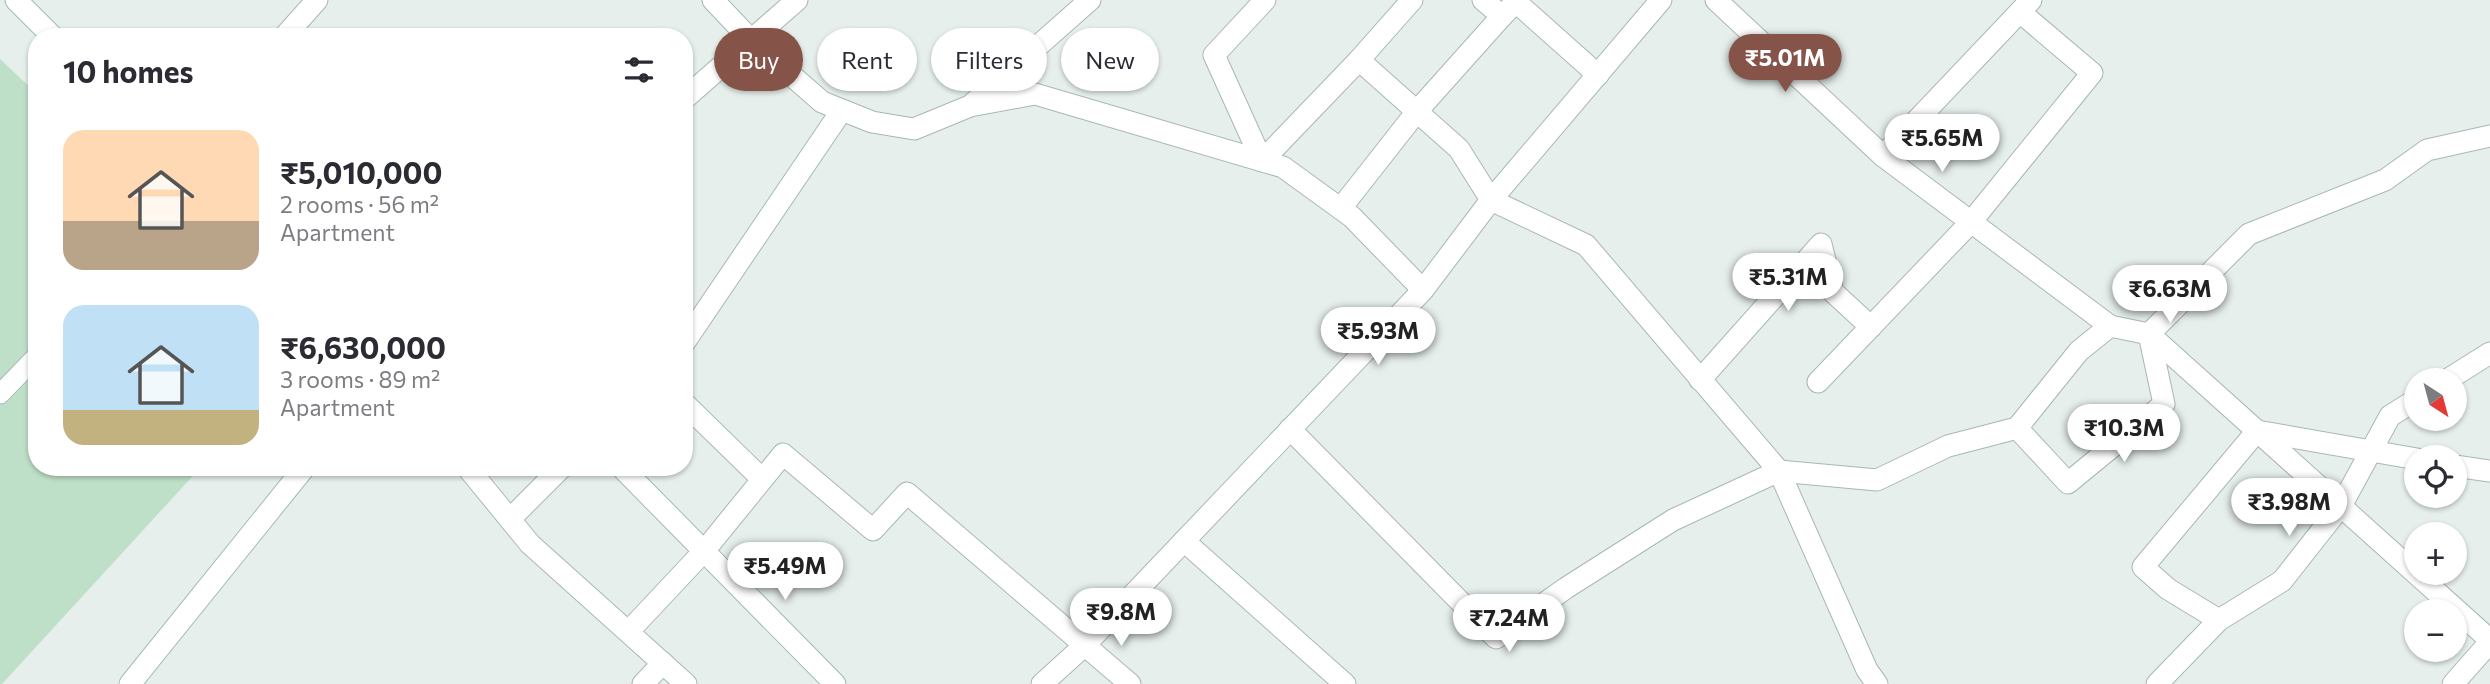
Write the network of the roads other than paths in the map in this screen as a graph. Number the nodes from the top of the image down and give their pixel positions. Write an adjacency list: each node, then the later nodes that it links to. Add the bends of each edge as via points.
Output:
1 (16, 0): 13 (street)
2 (317, 0): 14 (street)
3 (713, 0): 15 (street)
4 (797, 0): 16 (street)
5 (1090, 0): 22 (street)
6 (1265, 0): 27 (street, via 1214,55)
7 (1412, 0): 17 (street)
8 (1483, 0): 12 (street)
9 (1661, 0): 19 (street)
10 (1716, 0): 26 (street)
11 (2026, 6): 26 (street); 30 (street, via 2092,73)
12 (1502, 16): 19 (street, via 1516,2); 24 (street)
13 (44, 28)
14 (292, 28)
15 (740, 28)
16 (765, 28)
17 (1359, 60): 24 (street); 27 (street)
18 (714, 73): 21 (street)
19 (1598, 75): 28 (street)
20 (803, 85): 23 (street, via 822,102)
21 (693, 91)
22 (970, 106): 23 (street, via 914,129 872,122); 27 (street, via 1035,94)
23 (842, 110): 34 (street)
24 (1418, 110): 28 (street, via 1459,149); 29 (street)
25 (2490, 136): 35 (street, via 2427,150 2385,180 2249,234)
26 (1883, 156): 30 (street)
27 (1262, 161): 29 (street, via 1283,167)
28 (1491, 200): 31 (street); 39 (street, via 1586,245)
29 (1341, 208): 31 (street)
30 (1970, 222): 32 (street); 33 (street)
31 (1423, 290): 45 (street)
32 (2110, 326): 35 (street); 44 (street, via 2079,351)
33 (1871, 327): 39 (street, via 1833,292 1821,244); 40 (street)
34 (693, 330)
35 (2149, 334): 44 (street, via 2164,404 2068,484); 46 (street)
36 (2490, 353): 38 (street)
37 (28, 365): 41 (lane)
38 (2466, 368)
39 (1700, 380): 50 (street)
40 (1818, 382)
41 (0, 394)
42 (2404, 407): 47 (street, via 2390,416)
43 (693, 412): 56 (street)
44 (2017, 428): 50 (street, via 1948,446 1877,480)
45 (1290, 429): 50 (street, via 1496,638 1673,520); 59 (street)
46 (2257, 431): 47 (street); 57 (street); 61 (street, via 2143,568)
47 (2371, 451): 48 (street); 57 (street)
48 (2404, 457)
49 (2467, 468): 51 (street)
50 (1779, 471): 66 (street)
51 (2490, 471)
52 (298, 476): 67 (street)
53 (474, 476): 58 (street)
54 (553, 476): 58 (street)
55 (630, 476): 60 (street)
56 (762, 479): 60 (street); 64 (street, via 783,453 873,530 907,493)
57 (2341, 506): 61 (street, via 2282,581); 63 (street)
58 (510, 519): 62 (street, via 530,544)
59 (1184, 541): 64 (street); 73 (street)
60 (705, 550): 62 (street); 70 (street)
61 (2219, 620): 74 (street)
62 (629, 631): 65 (street)
63 (2490, 641): 75 (street)
64 (1085, 645): 71 (street); 72 (street)
65 (663, 663): 68 (street); 69 (street)
66 (1875, 683)
67 (130, 684)
68 (643, 684)
69 (686, 684)
70 (835, 684)
71 (1042, 684)
72 (1130, 684)
73 (1345, 684)
74 (2157, 684)
75 (2453, 684)

